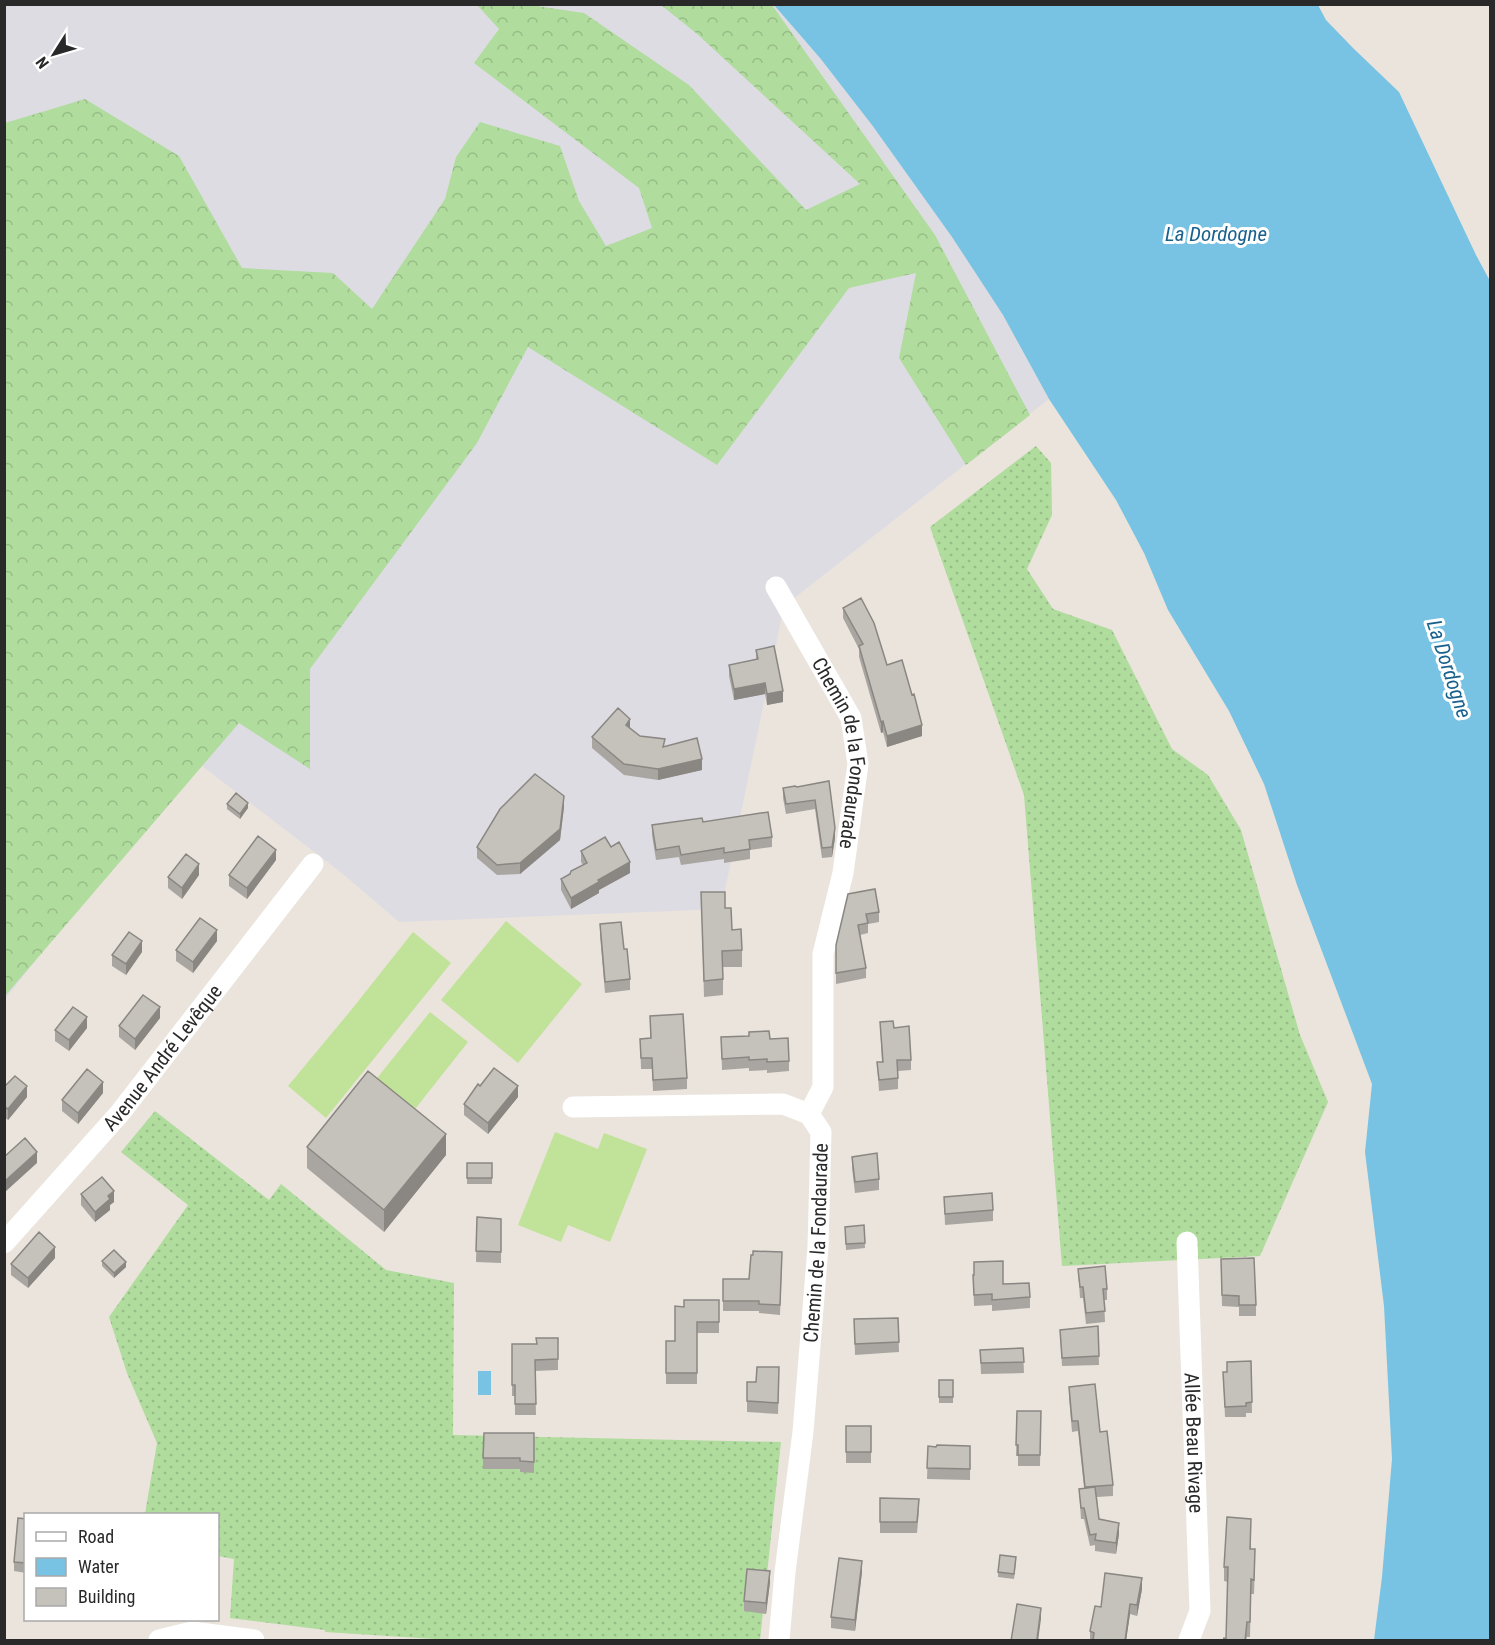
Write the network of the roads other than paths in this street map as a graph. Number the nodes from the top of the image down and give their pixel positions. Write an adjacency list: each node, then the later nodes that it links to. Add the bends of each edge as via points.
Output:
1 (776, 587): 4 (street, Chemin de la Fondaurade, via 851,718 858,764 843,873 823,954 823,1087)
2 (313, 864): 6 (street, Avenue André Levêque, via 120,1113)
3 (573, 1107): 4 (street, via 783,1104)
4 (809, 1114): 9 (street, Chemin de la Fondaurade, via 821,1132 818,1247 803,1432)
5 (1187, 1242): 10 (street, Allée Beau Rivage, via 1200,1611)
6 (4, 1243)
7 (159, 1641): 8 (street, via 192,1632)
8 (254, 1641)
9 (778, 1641)
10 (1189, 1641)

